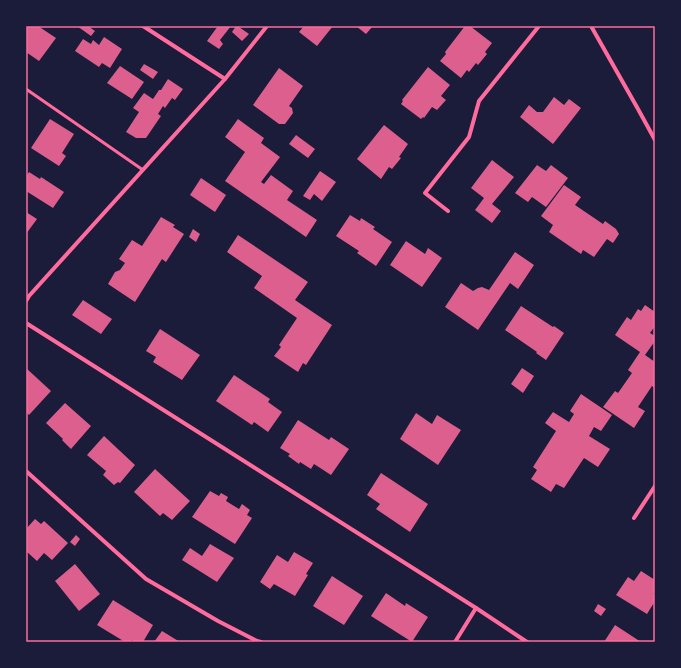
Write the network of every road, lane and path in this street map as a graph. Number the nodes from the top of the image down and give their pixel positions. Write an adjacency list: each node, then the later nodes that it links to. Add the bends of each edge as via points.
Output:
1 (144, 26): 5 (street)
2 (267, 26): 5 (street)
3 (539, 26): 9 (street, via 480,101 468,137 425,193)
4 (591, 26): 7 (street)
5 (225, 79): 8 (street)
6 (26, 89): 8 (lane)
7 (655, 140)
8 (143, 170): 10 (street)
9 (448, 210)
10 (26, 301)
11 (26, 323): 15 (street)
12 (26, 471): 16 (street, via 146,579 218,621)
13 (655, 486): 14 (street)
14 (634, 518)
15 (476, 608): 17 (street); 18 (street)
16 (262, 642)
17 (455, 642)
18 (527, 642)

